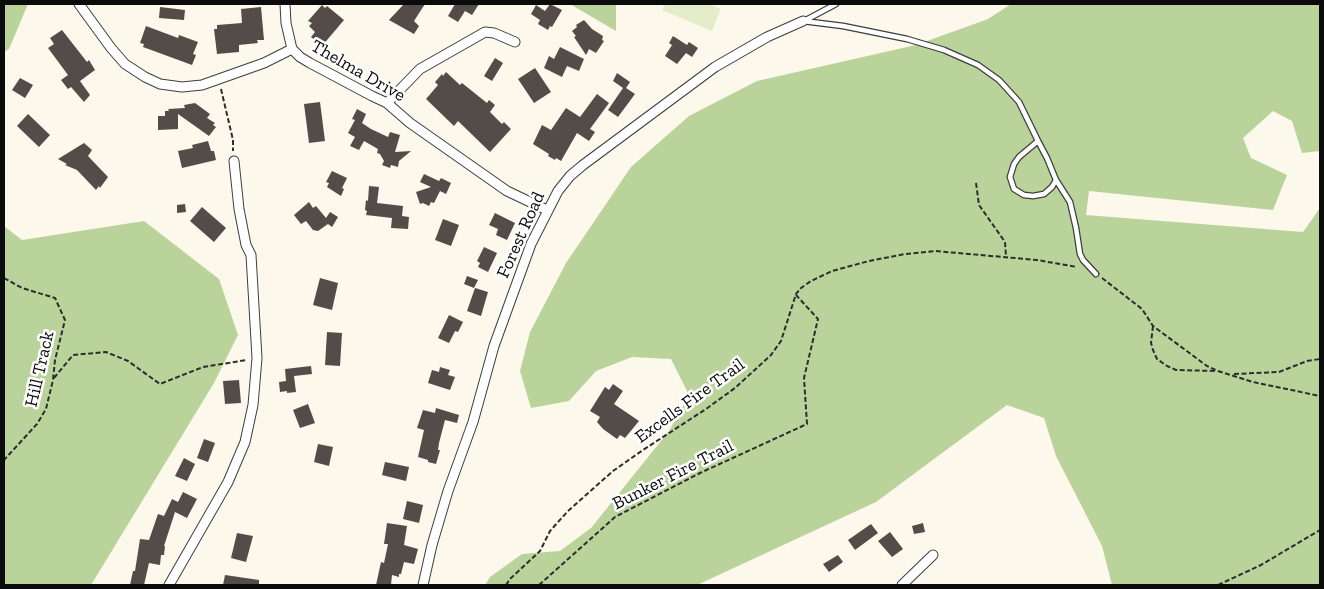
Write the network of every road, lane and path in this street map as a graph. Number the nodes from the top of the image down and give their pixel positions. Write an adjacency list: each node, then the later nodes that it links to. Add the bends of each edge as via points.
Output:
1 (79, 4): 7 (street, Thelma Drive, via 111,48 145,77 160,84 182,87)
2 (285, 4): 6 (street)
3 (836, 4): 4 (lane, Forest Road)
4 (803, 21): 9 (lane, via 908,39 978,65 999,80 1019,102); 13 (street, Forest Road, via 715,66 570,176)
5 (515, 42): 8 (street, via 485,32 420,69)
6 (292, 48): 7 (street, Thelma Drive); 8 (street, Thelma Drive, via 310,63)
7 (219, 80): 10 (path, via 233,140)
8 (387, 102): 13 (street, Thelma Drive, via 500,186)
9 (1038, 141): 11 (lane); 11 (lane, via 1014,164 1010,177 1014,189 1024,195 1044,194)
10 (234, 161): 20 (street, via 242,227 252,255)
11 (1056, 180): 16 (lane, via 1070,202 1080,254)
12 (976, 183): 14 (path, via 979,205 1005,242)
13 (547, 210): 30 (street, Forest Road, via 531,244 494,346 473,422 440,518)
14 (1006, 257): 15 (path); 18 (path, via 948,252 905,254 832,271)
15 (1080, 268)
16 (1096, 274): 19 (path, via 1142,309)
17 (4, 278): 24 (path, Hill Track, via 22,288 55,298 65,320)
18 (796, 294): 31 (path, Excells Fire Trail, via 781,341 771,355 735,388 614,471 568,511 550,531 540,552); 32 (path, Bunker Fire Trail, via 818,318 804,378 807,424 700,473 615,517)
19 (1153, 326): 22 (path); 22 (path, via 1153,350 1167,366 1176,370)
20 (257, 358): 24 (path, via 203,367 160,384 128,361 106,352 73,355); 29 (street, via 253,405 245,442 228,482)
21 (1320, 359): 23 (path, via 1279,372)
22 (1218, 371): 23 (path)
23 (1232, 375): 25 (path)
24 (53, 380): 26 (path, Hill Track, via 44,415)
25 (1320, 396)
26 (4, 460)
27 (1320, 530): 34 (path, via 1261,565)
28 (933, 555): 33 (street)
29 (169, 585)
30 (423, 585)
31 (506, 585)
32 (539, 585)
33 (902, 585)
34 (1218, 585)

